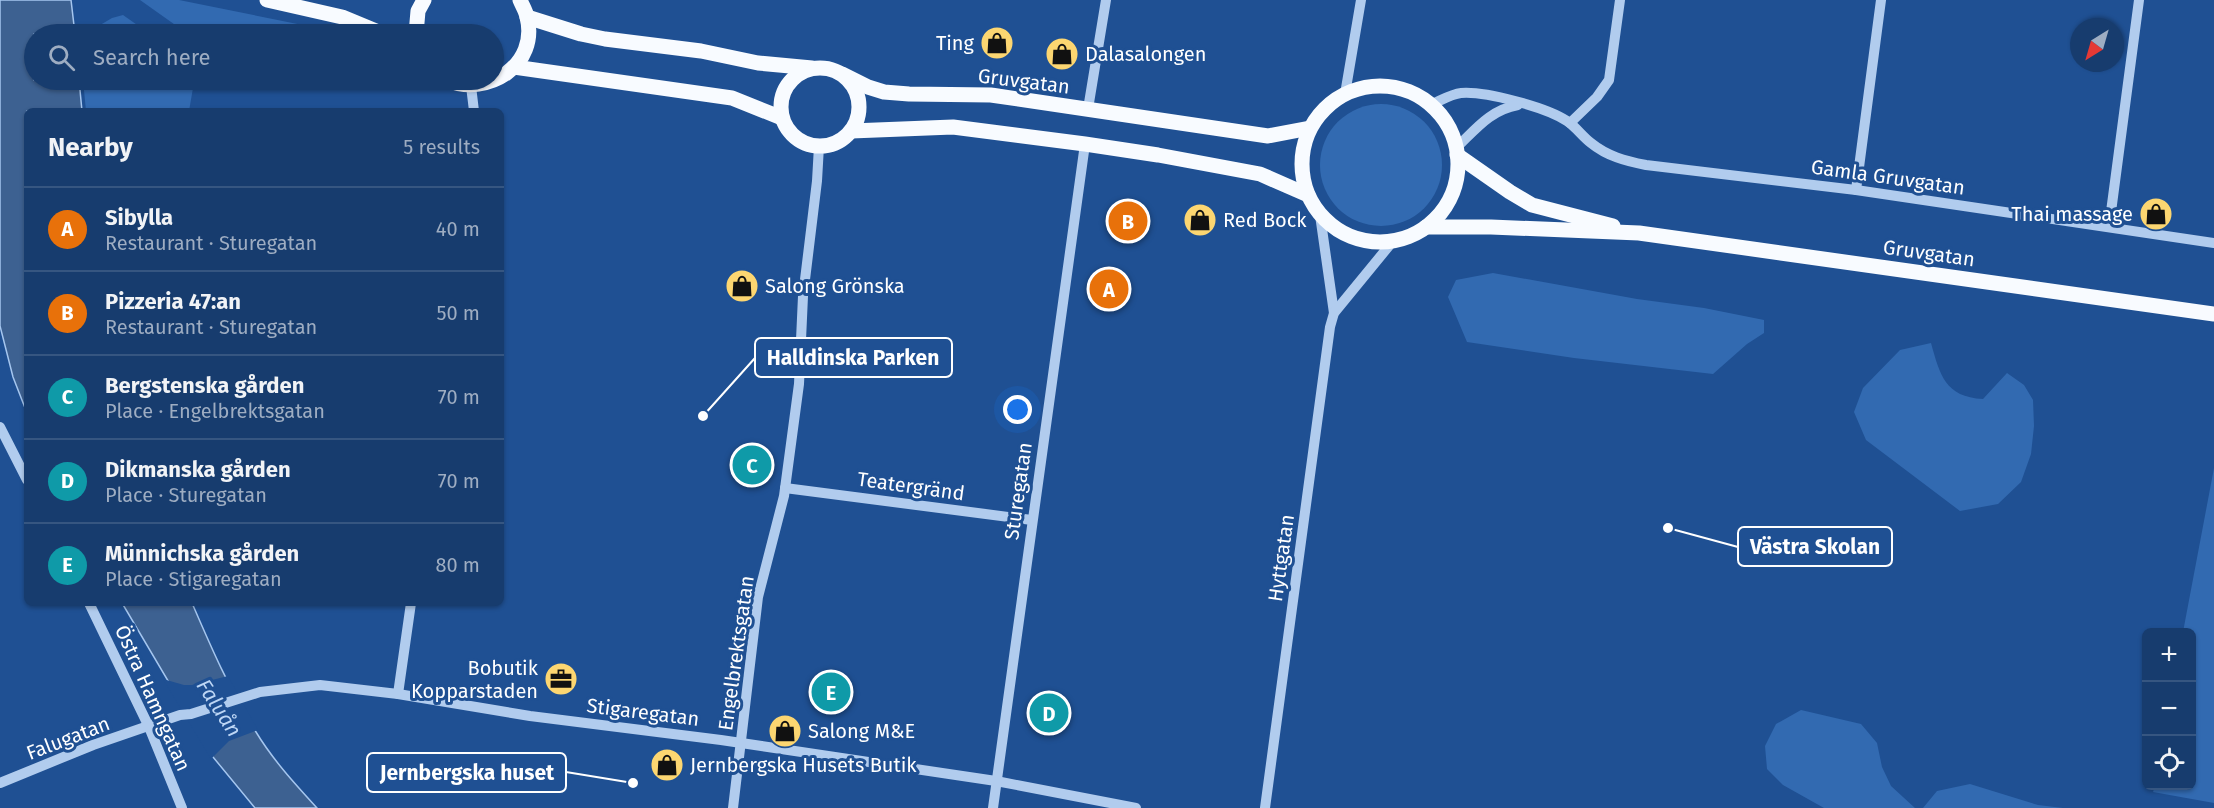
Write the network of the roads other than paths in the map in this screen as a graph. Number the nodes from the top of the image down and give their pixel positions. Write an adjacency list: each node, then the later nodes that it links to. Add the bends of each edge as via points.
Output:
1 (267, 0): 10 (main road)
2 (424, 0): 11 (main road)
3 (520, 0): 9 (main road)
4 (1106, 0): 21 (street)
5 (1361, 0): 17 (street)
6 (1620, 0): 23 (street, via 1610,80)
7 (1881, 0): 29 (street)
8 (2139, 0): 32 (street)
9 (527, 17): 12 (main road, via 527,44); 13 (main road, via 605,39)
10 (359, 24)
11 (417, 24)
12 (514, 67): 14 (main road); 22 (main road, via 732,98)
13 (812, 68): 15 (main road); 22 (main road, via 790,81 780,106)
14 (504, 74)
15 (842, 74): 21 (main road, Gruvgatan, via 884,92 991,95); 25 (main road, via 851,83 858,101 857,120)
16 (471, 90): 20 (street)
17 (1345, 94): 19 (main road, via 1389,87 1418,96); 24 (main road, via 1325,109)
18 (1522, 104): 19 (street, Gamla Gruvgatan, via 1487,94 1459,93); 23 (street, Gamla Gruvgatan, via 1555,113); 28 (street, via 1494,112)
19 (1430, 105): 28 (main road, via 1449,129)
20 (474, 108)
21 (1088, 109): 24 (main road, Gruvgatan, via 1268,136)
22 (782, 118): 27 (main road, via 796,139)
23 (1570, 123): 29 (street, Gamla Gruvgatan, via 1591,143 1622,160)
24 (1310, 128): 30 (main road, via 1301,161)
25 (851, 131): 26 (main road, via 953,127); 27 (main road, via 837,142)
26 (1085, 144): 30 (main road, via 1260,174); 42 (street, Sturegatan)
27 (819, 146): 41 (street, Engelbrektsgatan, via 803,296 799,384)
28 (1457, 152): 33 (main road, via 1456,183 1451,196); 34 (main road, Gruvgatan, via 1532,204)
29 (1856, 190): 32 (street, Gamla Gruvgatan)
30 (1308, 195): 31 (main road)
31 (1320, 215): 35 (main road, via 1345,235 1377,243); 37 (street, Hyttgatan)
32 (2109, 226): 36 (street, Gamla Gruvgatan)
33 (1426, 227): 34 (main road, Gruvgatan); 35 (main road)
34 (1639, 233): 38 (main road, Gruvgatan)
35 (1393, 242): 37 (street, Hyttgatan)
36 (2214, 243)
37 (1334, 313): 54 (street, Hyttgatan)
38 (2214, 314)
39 (1, 432): 40 (street)
40 (24, 474)
41 (785, 488): 42 (street, Teatergränd); 47 (street, Engelbrektsgatan, via 758,597)
42 (1032, 520): 48 (street, Sturegatan)
43 (90, 606): 46 (street, Östra Hamngatan)
44 (411, 606): 45 (street)
45 (398, 694): 46 (street, Stigaregatan, via 320,685 260,692); 47 (street, Stigaregatan, via 530,716)
46 (149, 727): 49 (street, Falugatan); 50 (street, Östra Hamngatan)
47 (742, 743): 48 (street, Stigaregatan); 51 (street, Engelbrektsgatan)
48 (996, 781): 52 (street, Sturegatan); 53 (street, Stigaregatan)
49 (0, 783)
50 (182, 808)
51 (734, 808)
52 (993, 808)
53 (1136, 808)
54 (1265, 808)

